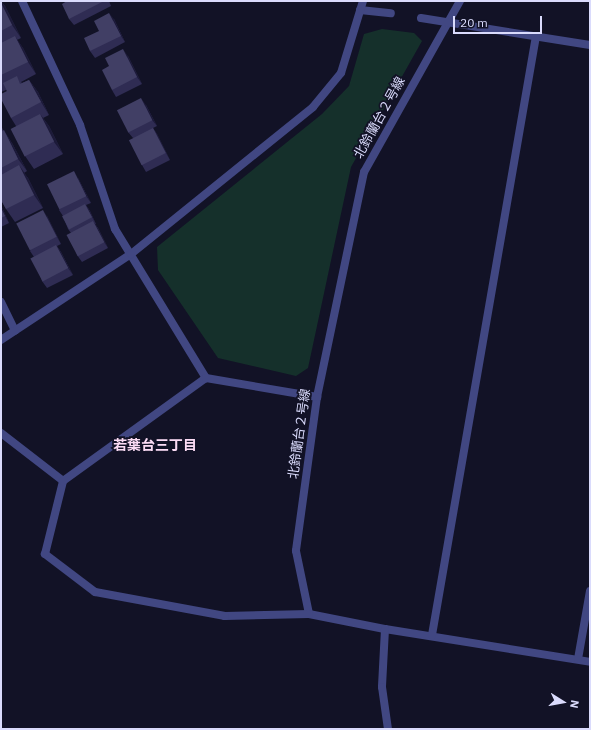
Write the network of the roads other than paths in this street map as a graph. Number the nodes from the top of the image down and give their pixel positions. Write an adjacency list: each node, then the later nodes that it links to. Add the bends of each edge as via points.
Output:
1 (22, 1): 10 (street, via 80,125 115,229)
2 (363, 1): 4 (street)
3 (460, 1): 7 (street, 北鈴蘭台２号線)
4 (360, 10): 5 (street); 10 (street, via 342,73 313,107)
5 (391, 13)
6 (420, 18): 7 (street)
7 (448, 22): 8 (street); 15 (street, 北鈴蘭台２号線, via 364,172)
8 (536, 36): 9 (street); 21 (street)
9 (590, 45)
10 (131, 254): 12 (street); 14 (street)
11 (1, 302): 12 (street)
12 (15, 330): 13 (street)
13 (1, 340)
14 (206, 378): 15 (street); 17 (street)
15 (317, 397): 19 (street, 北鈴蘭台２号線, via 296,551)
16 (1, 433): 17 (street)
17 (63, 481): 19 (street, via 45,554 95,592 225,616)
18 (590, 591): 22 (street)
19 (309, 614): 20 (street)
20 (385, 629): 21 (street); 24 (street, via 382,687)
21 (432, 635): 22 (street)
22 (578, 659): 23 (street)
23 (590, 662)
24 (388, 729)

